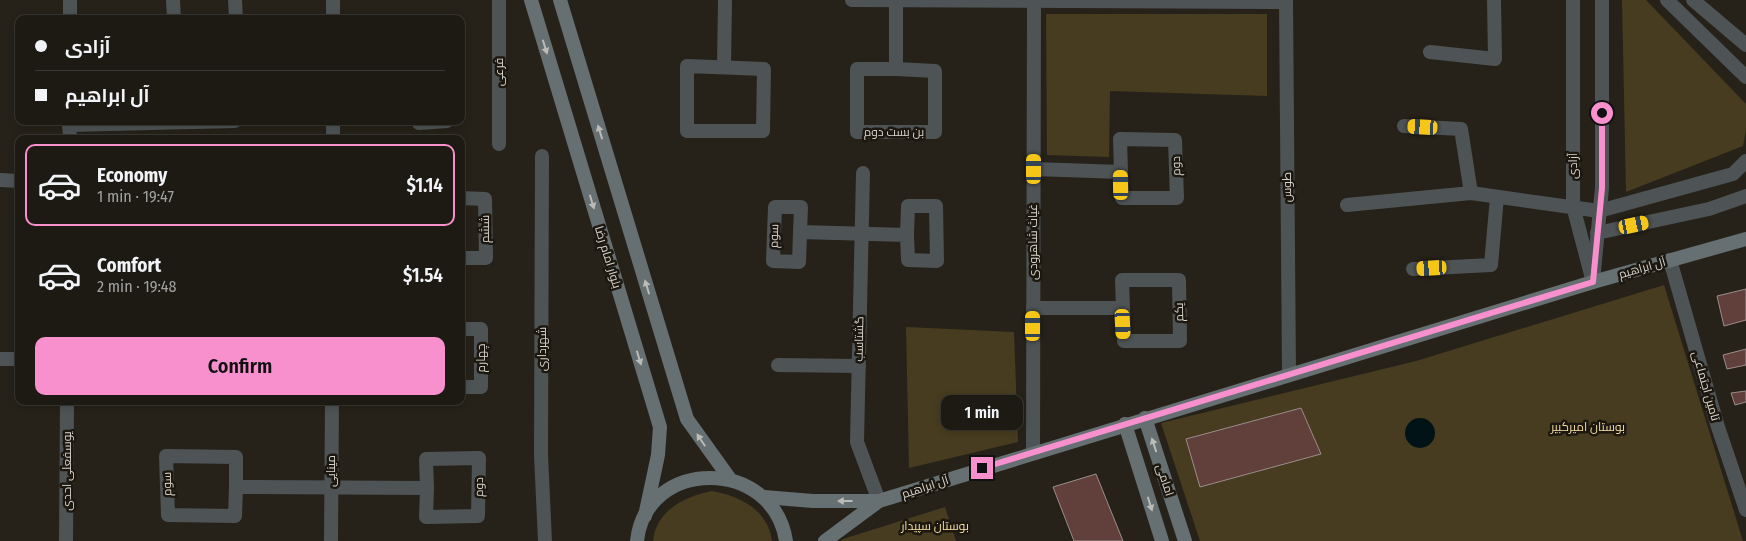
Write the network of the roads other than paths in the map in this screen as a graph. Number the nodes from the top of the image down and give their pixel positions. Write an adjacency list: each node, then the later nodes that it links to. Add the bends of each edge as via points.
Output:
1 (70, 0): 19 (street)
2 (173, 0): 20 (street)
3 (236, 0): 21 (street)
4 (333, 0): 22 (street)
5 (499, 0): 31 (street, فرعی)
6 (531, 0): 76 (main road, بلوار امام رضا, one-way to 76, via 660,427 658,455)
7 (560, 0): 69 (main road, one-way to 7, via 687,418)
8 (725, 0): 25 (street)
9 (852, 0): 18 (street)
10 (1494, 0): 24 (street, via 1495,59)
11 (1573, 0): 44 (street, آزادی)
12 (1602, 0): 45 (street, via 1602,188)
13 (1667, 0): 27 (street)
14 (1693, 0): 23 (street)
15 (953, 1): 16 (street); 18 (street)
16 (1042, 1): 17 (street); 34 (street, غیاث شاهرودی)
17 (1286, 1): 62 (street, طوس)
18 (896, 2): 26 (street)
19 (70, 15)
20 (174, 15)
21 (236, 15)
22 (333, 15)
23 (1746, 45)
24 (1430, 52)
25 (724, 67): 25 (street, via 687,66 687,131 763,131 764,69)
26 (896, 69): 26 (street, بن بست دوم, via 857,69 857,132 935,132 935,71)
27 (1746, 77)
28 (141, 125): 30 (street)
29 (1404, 126): 39 (street, via 1461,129)
30 (70, 128)
31 (499, 144)
32 (542, 156): 80 (street, شهرداری, via 541,455)
33 (1746, 161): 45 (street, via 1733,174)
34 (1034, 169): 35 (street); 55 (street, غیاث شاهرودی)
35 (1121, 172): 35 (street, دوم, via 1120,139 1175,140 1177,198 1122,198)
36 (863, 173): 47 (street, گشتاسب)
37 (0, 180): 38 (street)
38 (15, 181)
39 (1471, 193): 41 (street); 43 (street)
40 (1746, 196): 48 (street, via 1709,209)
41 (1497, 197): 44 (street); 53 (street, via 1491,265)
42 (465, 198): 51 (street, ششم, via 485,199 486,258)
43 (1347, 205)
44 (1573, 206): 45 (street); 54 (street, آزادی)
45 (1599, 211): 48 (street)
46 (800, 232): 47 (street, سوم)
47 (861, 233): 49 (street); 61 (street, گشتاسب)
48 (1597, 233): 54 (street)
49 (908, 235)
50 (1746, 239): 52 (main road, آل ابراهیم)
51 (465, 258)
52 (1670, 260): 54 (main road, آل ابراهیم); 75 (street, تامین اجتماعی)
53 (1413, 269)
54 (1593, 282): 62 (main road, آل ابراهیم)
55 (1033, 308): 56 (street); 68 (street, غیاث شاهرودی)
56 (1123, 308): 56 (street, یکم, via 1122,280 1179,280 1180,341 1124,341)
57 (465, 329): 63 (street, چهارم, via 481,329 481,387)
58 (0, 359): 59 (street)
59 (15, 359)
60 (778, 365): 61 (street)
61 (858, 366): 74 (street, گشتاسب, via 857,442)
62 (1288, 374): 66 (main road, آل ابراهیم)
63 (465, 387)
64 (67, 405): 78 (street, یوسفعلی احدی)
65 (332, 405): 71 (street, مینایی)
66 (1145, 418): 67 (main road, آل ابراهیم); 84 (main road, امامی, one-way to 66)
67 (1125, 424): 68 (main road, آل ابراهیم); 83 (main road, امامی, one-way to 83)
68 (1033, 452): 74 (main road, آل ابراهیم)
69 (730, 479): 73 (main road, via 748,486); 76 (main road, via 700,478 672,487)
70 (236, 487): 70 (street, سوم, via 236,457 166,456 168,515 235,516); 71 (street)
71 (331, 488): 72 (street); 79 (street, مینایی)
72 (427, 488): 72 (street, دوم, via 426,459 479,458 478,516 426,518)
73 (764, 498): 74 (main road, one-way to 73); 81 (main road, via 776,513)
74 (879, 501): 82 (main road)
75 (1746, 510)
76 (645, 516): 77 (main road)
77 (635, 539)
78 (66, 541)
79 (331, 541)
80 (544, 541)
81 (786, 541)
82 (825, 541)
83 (1162, 541)
84 (1185, 541)

